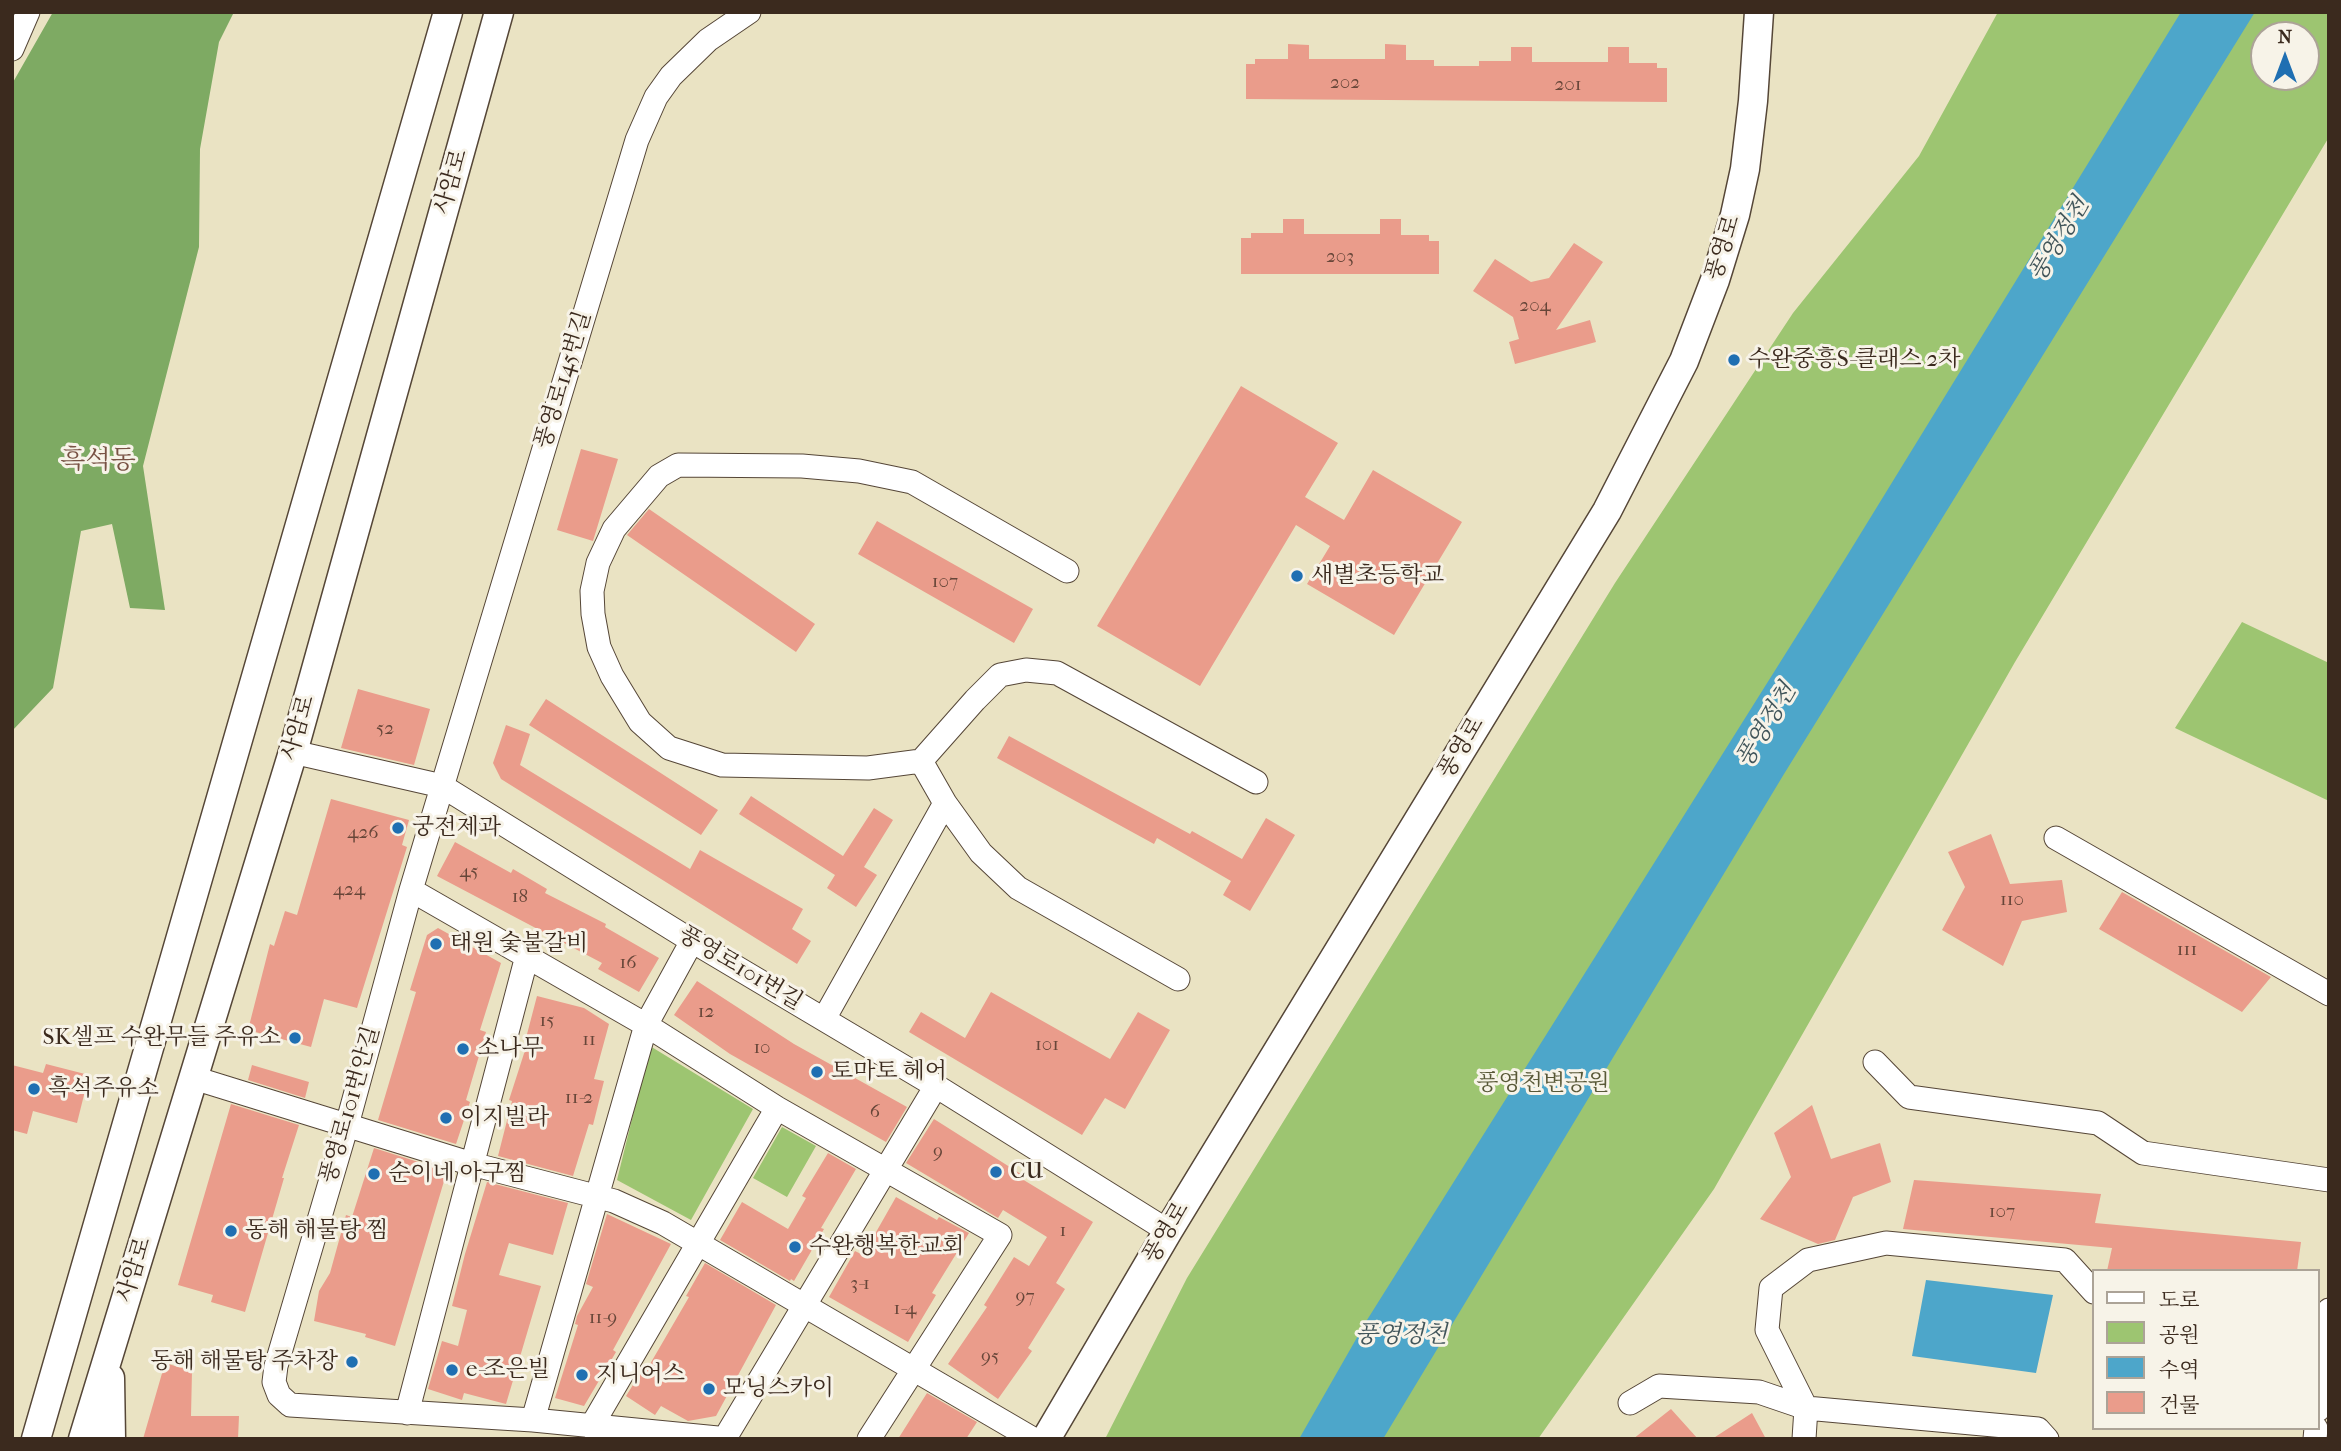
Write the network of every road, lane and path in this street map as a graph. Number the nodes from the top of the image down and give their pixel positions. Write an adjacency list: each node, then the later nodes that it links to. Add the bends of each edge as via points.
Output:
1 (28, 12): 6 (street)
2 (448, 12): 45 (main road, 사암로)
3 (499, 12): 8 (main road, 사암로)
4 (749, 12): 11 (street, 풍영로145번길, via 708,40 671,76 656,97 637,141)
5 (1759, 12): 30 (main road, 풍영로, via 1745,169 1715,279 1684,361 1606,511)
6 (12, 50)
7 (1067, 571): 9 (street, via 912,482 859,471 678,464 659,476 614,529 598,563 592,591 599,647 640,722 669,748 722,765 868,768)
8 (293, 752): 11 (street, 풍영로101번길); 22 (main road, 사암로)
9 (921, 761): 10 (street, via 1000,675 1026,670 1057,673); 12 (street)
10 (1256, 782)
11 (442, 786): 14 (street, 풍영로101번안길); 15 (street, 풍영로101번길)
12 (946, 803): 17 (street, via 981,853 1018,888); 19 (street)
13 (2056, 838): 18 (street)
14 (411, 890): 16 (street); 25 (street, 풍영로101번안길)
15 (692, 941): 19 (street, 풍영로101번길); 20 (street)
16 (527, 956): 20 (street); 26 (street)
17 (1178, 979)
18 (2329, 994)
19 (824, 1019): 23 (street, 풍영로101번길)
20 (646, 1025): 24 (street); 29 (street)
21 (1875, 1062): 28 (street, via 1909,1097 2098,1123 2143,1153)
22 (194, 1078): 25 (street); 36 (main road, 사암로)
23 (936, 1086): 27 (street, 풍영로101번안길); 30 (street, 풍영로101번길)
24 (777, 1108): 27 (street); 31 (street)
25 (346, 1125): 26 (street); 41 (street, 풍영로101번안길, via 274,1381 279,1395 290,1405)
26 (472, 1164): 29 (street); 41 (street)
27 (885, 1168): 33 (street, 풍영로101번안길); 37 (street, via 1000,1235)
28 (2329, 1180)
29 (597, 1198): 31 (street, via 633,1209); 42 (street)
30 (1168, 1231): 50 (main road, 풍영로)
31 (697, 1243): 33 (street); 43 (street)
32 (2092, 1290): 40 (street, via 2065,1259 1886,1242 1808,1259 1772,1288 1767,1331)
33 (805, 1304): 37 (street); 44 (street, 풍영로101번안길)
34 (2329, 1310): 35 (street)
35 (2328, 1333): 38 (street)
36 (110, 1351): 46 (main road, 사암로); 47 (main road)
37 (916, 1368): 48 (street); 49 (street)
38 (2320, 1395)
39 (1630, 1403): 40 (street, via 1659,1386 1759,1392)
40 (1806, 1408): 51 (street); 52 (street, via 2038,1429)
41 (407, 1413): 42 (street, 풍영로101번안길)
42 (533, 1420): 43 (street, 풍영로101번안길)
43 (592, 1427): 44 (street, 풍영로101번안길)
44 (726, 1438)
45 (36, 1439)
46 (83, 1439)
47 (111, 1439)
48 (869, 1439)
49 (1033, 1439)
50 (1046, 1439)
51 (1804, 1439)
52 (2047, 1439)

